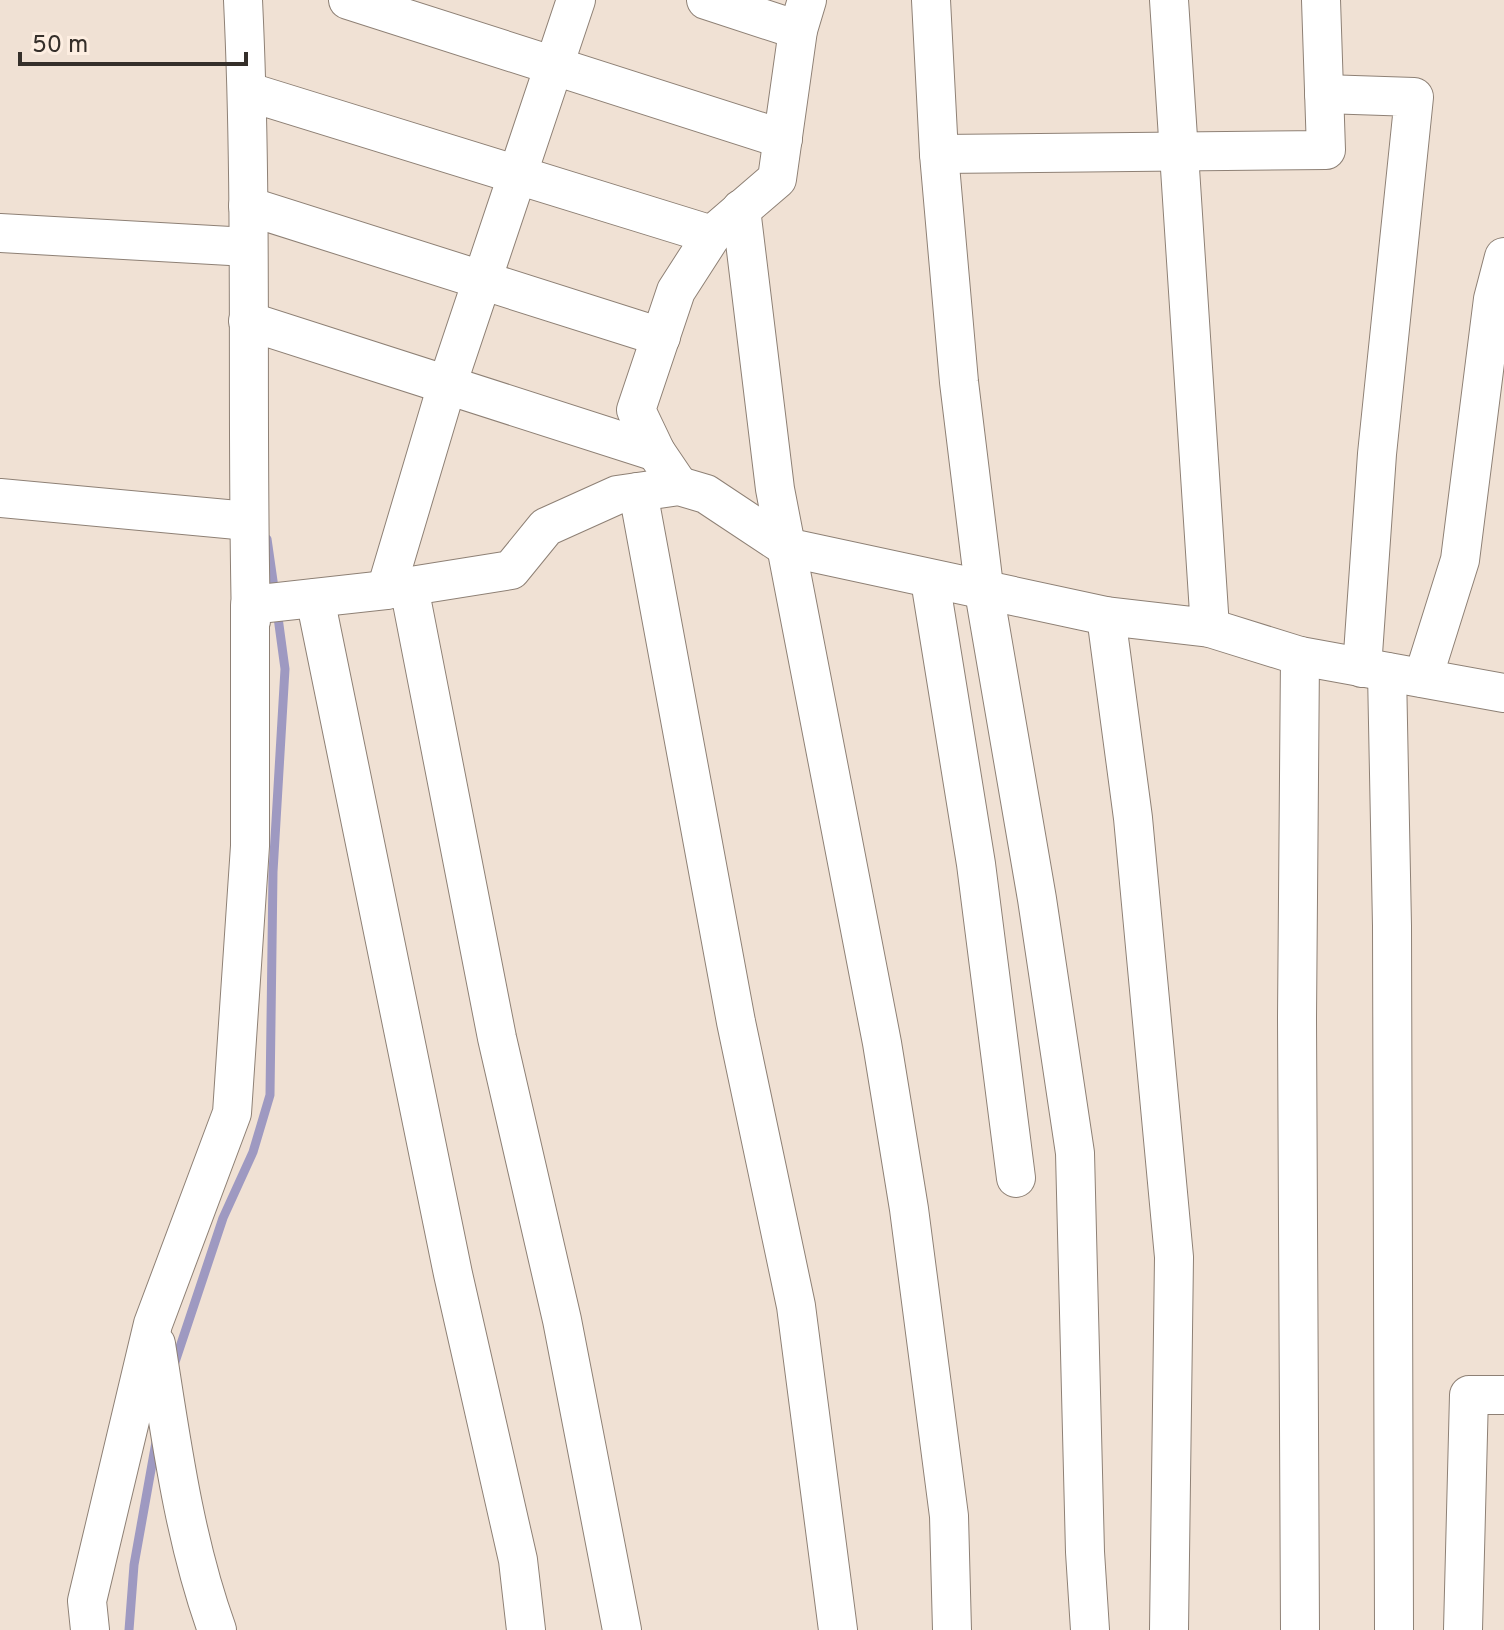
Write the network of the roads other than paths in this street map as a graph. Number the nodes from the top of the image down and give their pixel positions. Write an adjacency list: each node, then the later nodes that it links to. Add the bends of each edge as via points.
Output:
1 (243, 0): 10 (street)
2 (348, 0): 9 (street)
3 (576, 0): 9 (street)
4 (706, 0): 8 (street)
5 (931, 0): 14 (street)
6 (1169, 0): 13 (street)
7 (1321, 0): 11 (street)
8 (803, 15): 12 (street)
9 (554, 65): 12 (street); 15 (street)
10 (249, 92): 15 (street); 16 (street)
11 (1324, 94): 13 (street, via 1326,150); 40 (street, via 1414,97 1377,454)
12 (783, 139): 17 (street, via 777,179)
13 (1180, 150): 14 (street); 38 (street)
14 (939, 154): 34 (street)
15 (516, 176): 19 (street); 22 (street)
16 (248, 206): 20 (street); 22 (street)
17 (741, 209): 19 (street); 31 (street)
18 (0, 233): 20 (street)
19 (712, 235): 24 (street, via 676,291)
20 (248, 247): 23 (street)
21 (1504, 257): 40 (street, via 1493,299 1460,560)
22 (482, 280): 24 (street); 25 (street)
23 (248, 321): 25 (street); 30 (street)
24 (661, 337): 26 (street, via 636,410)
25 (447, 385): 26 (street); 33 (street)
26 (656, 452): 27 (street)
27 (679, 486): 28 (street); 31 (street, via 706,494)
28 (638, 492): 33 (street, via 617,495 546,527 511,570); 49 (street, via 736,1022 796,1306)
29 (0, 498): 30 (street)
30 (248, 521): 37 (street)
31 (786, 547): 32 (street); 50 (street, via 909,1209 949,1516)
32 (930, 580): 34 (street); 42 (street, via 976,864)
33 (397, 589): 35 (street); 48 (street, via 562,1320)
34 (985, 591): 36 (street); 51 (street, via 1075,1153)
35 (315, 598): 37 (street, via 250,605); 47 (street, via 453,1274 518,1560)
36 (1106, 616): 38 (street); 52 (street, via 1133,818 1174,1257)
37 (251, 621): 43 (street, via 250,846 232,1113)
38 (1210, 628): 39 (street)
39 (1300, 656): 40 (street); 53 (street)
40 (1391, 672): 41 (street); 54 (street)
41 (1504, 693)
42 (1016, 1178)
43 (153, 1324): 45 (street, via 87,1601); 46 (street, via 177,1471)
44 (1504, 1395): 55 (street, via 1469,1395)
45 (90, 1630)
46 (217, 1630)
47 (526, 1630)
48 (622, 1630)
49 (838, 1630)
50 (952, 1630)
51 (1090, 1630)
52 (1169, 1630)
53 (1300, 1630)
54 (1394, 1630)
55 (1463, 1630)

